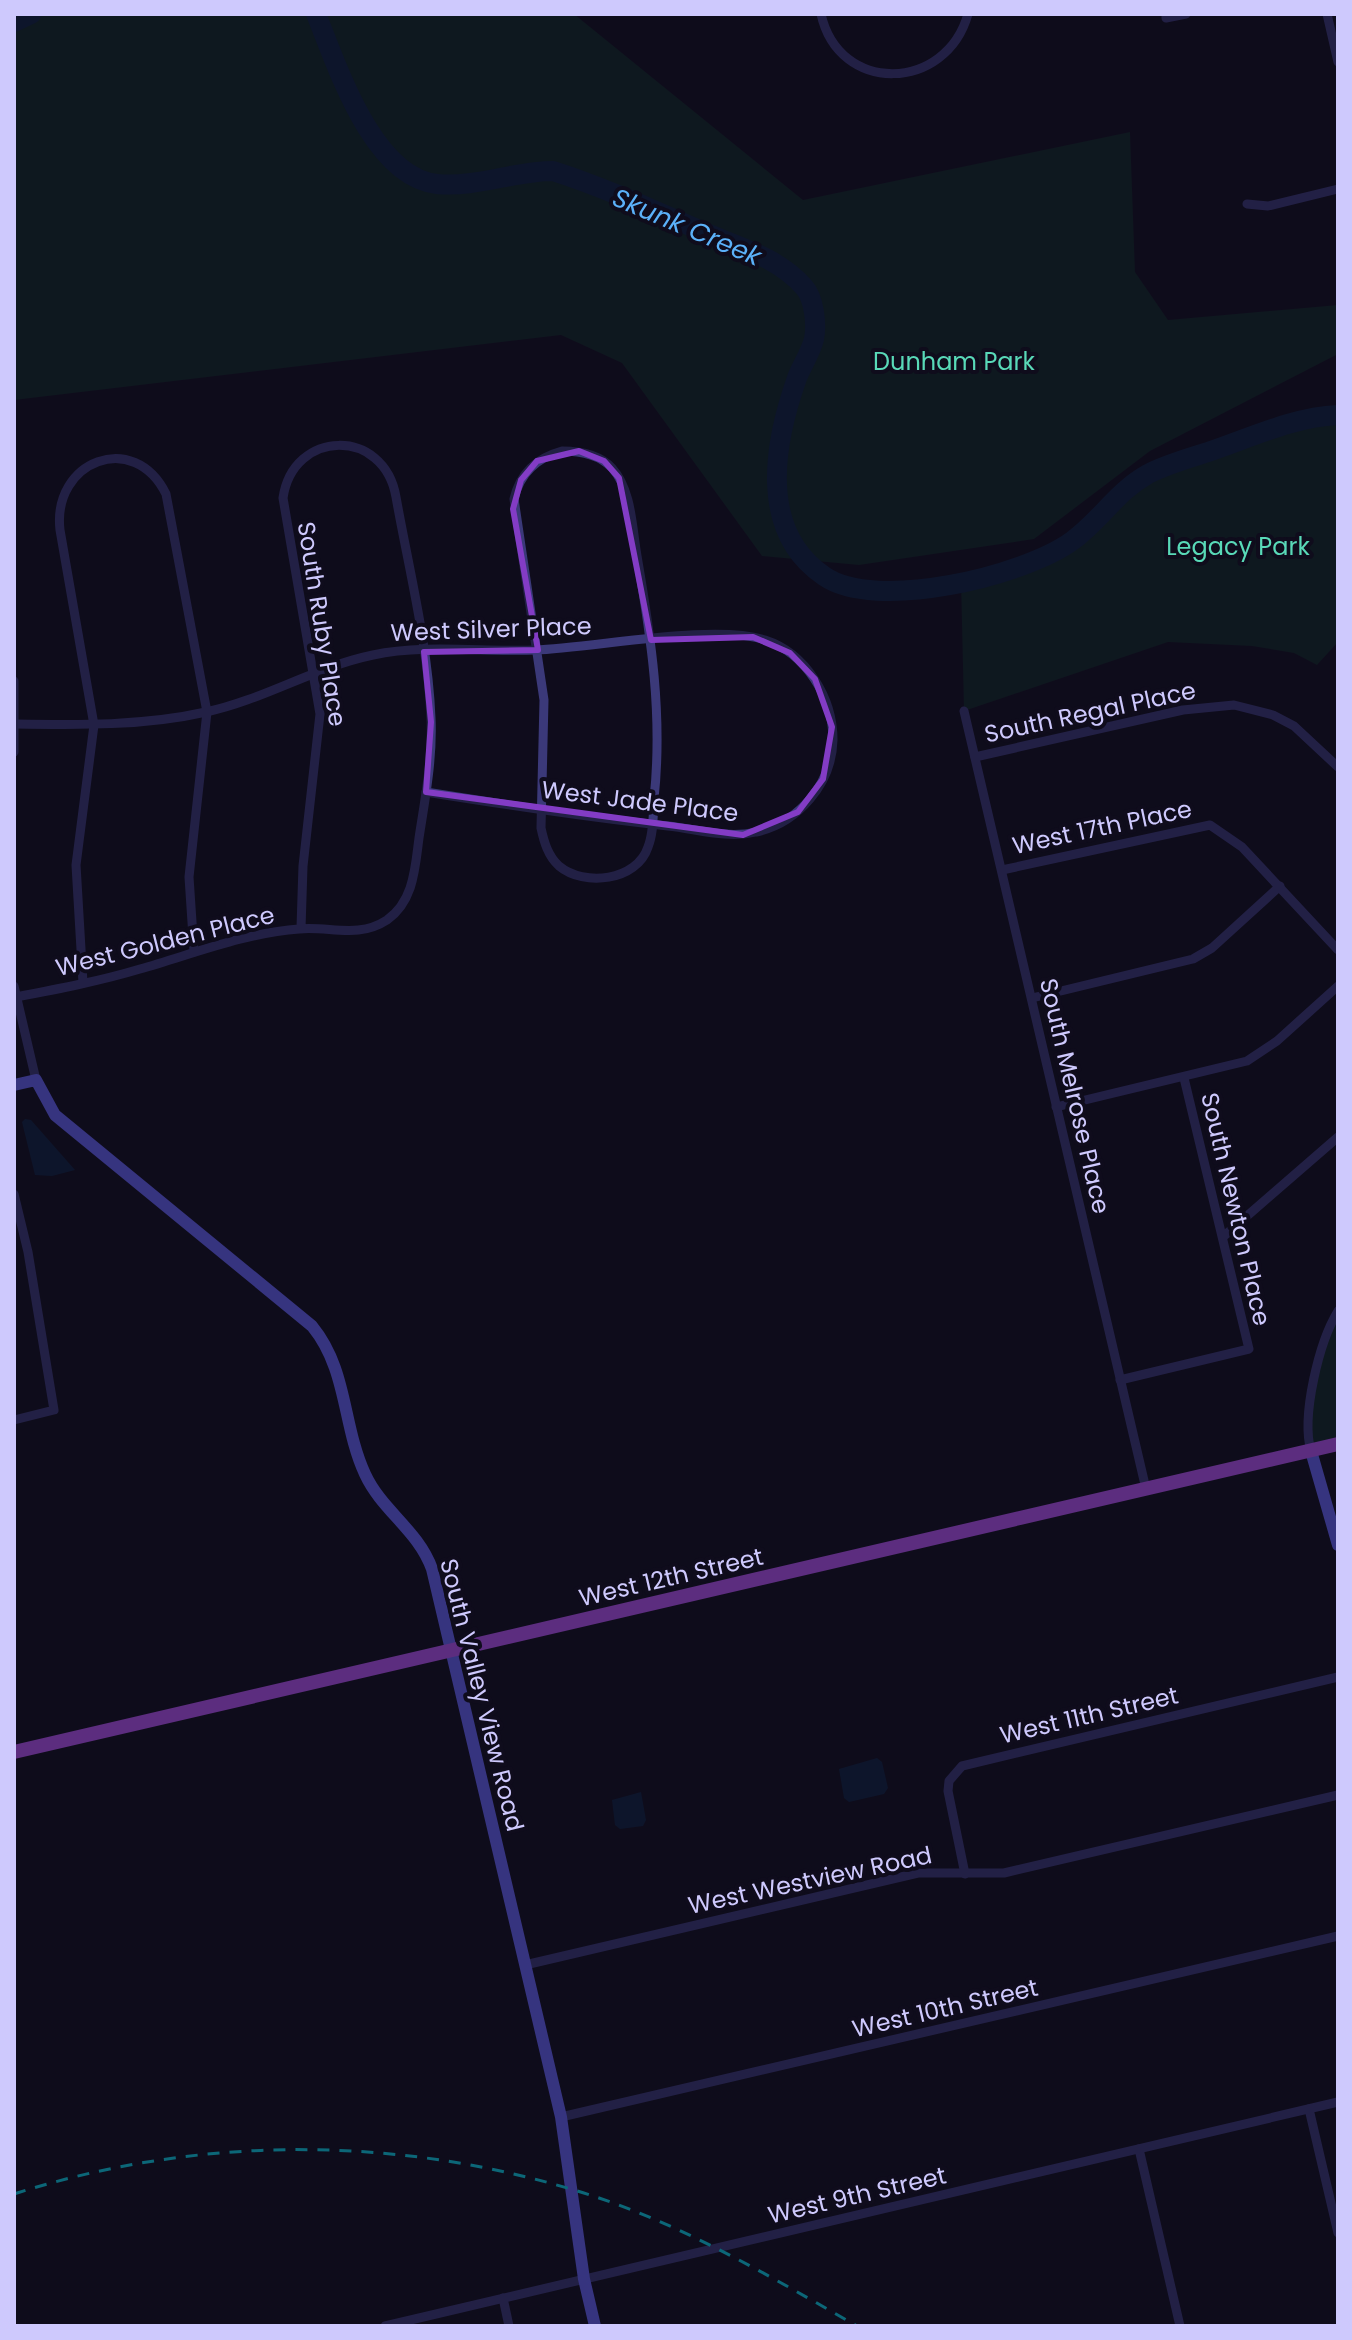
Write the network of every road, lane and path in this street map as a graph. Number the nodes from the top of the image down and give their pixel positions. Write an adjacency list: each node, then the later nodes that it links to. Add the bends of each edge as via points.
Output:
1 (821, 14): 2 (street, via 832,41 849,58 889,75 940,59 961,35)
2 (968, 14)
3 (1166, 14): 4 (street)
4 (1186, 14)
5 (1327, 14): 6 (street)
6 (1338, 62)
7 (1338, 189): 8 (street, via 1268,206)
8 (1247, 204)
9 (651, 640): 10 (street, West Silver Place); 10 (street, via 624,487 604,461 562,451 525,472 514,499); 18 (street, West Silver Place, via 734,635 778,646 815,679); 24 (street, via 659,737)
10 (538, 650): 11 (street, West Silver Place); 23 (street, via 545,731)
11 (424, 652): 12 (street, West Silver Place, via 370,656); 12 (street, South Ruby Place, via 393,483 381,462 364,450 331,445 299,462 283,498); 22 (street, via 431,722)
12 (314, 675): 15 (street, West Silver Place); 27 (street, South Ruby Place, via 320,736 303,866)
13 (14, 681): 16 (street)
14 (964, 711): 20 (street, South Melrose Place)
15 (207, 712): 17 (street, West Silver Place); 17 (street, via 166,494 142,466 107,459 75,475 59,506); 29 (street, via 189,877)
16 (16, 724): 17 (street, West Silver Place); 19 (street)
17 (94, 725): 30 (street, via 76,865)
18 (832, 727): 24 (street, West Jade Place, via 830,759 819,787 784,821 743,835)
19 (14, 752)
20 (975, 757): 21 (street, South Regal Place, via 1183,710 1234,705 1294,726); 25 (street, South Melrose Place)
21 (1338, 767)
22 (426, 792): 23 (street, West Jade Place); 27 (street, West Golden Place, via 407,897 395,913 371,929)
23 (539, 810): 24 (street, West Jade Place); 24 (street, via 545,846 554,859 589,879 616,875 639,862 649,846)
24 (652, 824)
25 (1002, 870): 26 (street, West 17th Place, via 1210,825 1242,847); 34 (street, South Melrose Place)
26 (1280, 886): 28 (street); 34 (street, via 1193,959)
27 (301, 928): 29 (street, West Golden Place)
28 (1338, 950)
29 (194, 952): 30 (street, West Golden Place)
30 (83, 983): 33 (street, West Golden Place)
31 (14, 986): 33 (street)
32 (1338, 986): 35 (street, via 1257,1056)
33 (16, 997): 36 (street)
34 (1032, 998): 38 (street, South Melrose Place)
35 (1184, 1078): 38 (street); 41 (street, South Newton Place)
36 (36, 1080): 37 (street); 51 (street, South Valley View Road, via 55,1115 326,1343 366,1476 423,1545)
37 (14, 1085)
38 (1056, 1107): 45 (street, South Melrose Place)
39 (1338, 1137): 41 (street)
40 (14, 1194): 42 (street)
41 (1224, 1236): 45 (street, South Newton Place, via 1249,1349)
42 (28, 1252): 43 (street); 46 (street, via 54,1410)
43 (14, 1255)
44 (1338, 1311): 48 (street, via 1328,1330 1307,1414)
45 (1120, 1380): 49 (street, South Melrose Place)
46 (14, 1420)
47 (1338, 1444): 48 (main road, West 12th Street)
48 (1311, 1451): 49 (main road, West 12th Street); 50 (street)
49 (1146, 1489): 51 (main road, West 12th Street)
50 (1338, 1545)
51 (450, 1652): 53 (main road, West 12th Street); 57 (street, South Valley View Road)
52 (1338, 1677): 55 (street, West 11th Street, via 962,1766 949,1781 948,1791)
53 (14, 1752)
54 (1338, 1795): 55 (street, West Westview Road, via 1004,1873)
55 (965, 1874): 57 (street, West Westview Road, via 918,1873)
56 (1338, 1936): 60 (street, West 10th Street)
57 (525, 1965): 60 (street, South Valley View Road)
58 (1338, 2102): 59 (street, West 9th Street)
59 (1309, 2109): 61 (street, West 9th Street); 62 (street)
60 (561, 2117): 63 (street, South Valley View Road)
61 (1139, 2149): 63 (street, West 9th Street); 68 (street)
62 (1338, 2233)
63 (584, 2279): 64 (street, West 9th Street); 67 (street, South Valley View Road)
64 (503, 2298): 65 (street, West 9th Street); 66 (street)
65 (385, 2326)
66 (509, 2326)
67 (595, 2326)
68 (1181, 2326)

